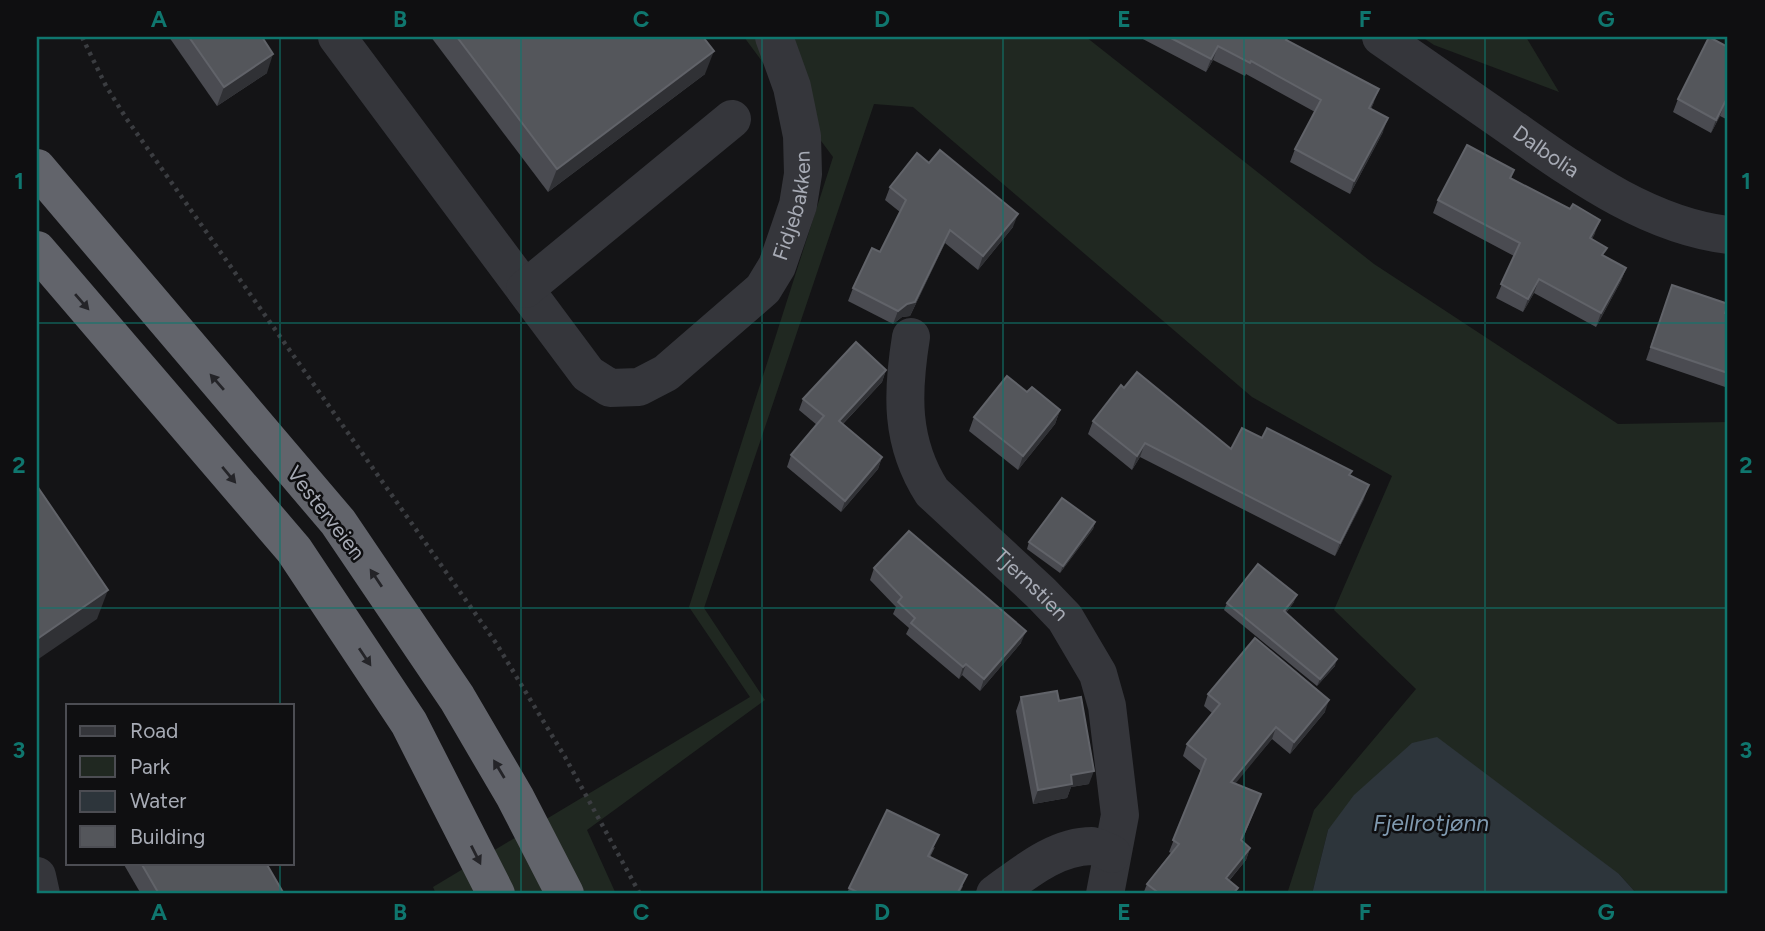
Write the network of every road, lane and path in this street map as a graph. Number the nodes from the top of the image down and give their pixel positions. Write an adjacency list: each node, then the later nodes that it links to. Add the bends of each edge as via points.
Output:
1 (82, 37): 16 (path, via 126,118 496,643 565,757)
2 (337, 37): 9 (street)
3 (774, 37): 9 (street, Fidjebakken, via 792,87 802,136 803,174 798,205 777,266 763,289 666,373 639,387 610,388 588,374)
4 (1381, 37): 7 (street, Dalbolia, via 1581,176 1672,222)
5 (732, 119): 9 (street)
6 (37, 168): 15 (highway, Vesterveien, one-way to 6, via 457,698 338,522)
7 (1728, 235)
8 (37, 250): 14 (highway, one-way to 14, via 294,550 410,723)
9 (525, 289)
10 (911, 337): 11 (street, Tjernstien, via 904,404 919,472 932,492 1065,618 1098,674 1107,706 1120,815)
11 (1112, 854): 17 (street, via 1094,846 1070,849 1041,862); 18 (street, Tjernstien)
12 (37, 876): 13 (street)
13 (41, 894)
14 (496, 894)
15 (565, 894)
16 (639, 894)
17 (995, 894)
18 (1105, 894)

